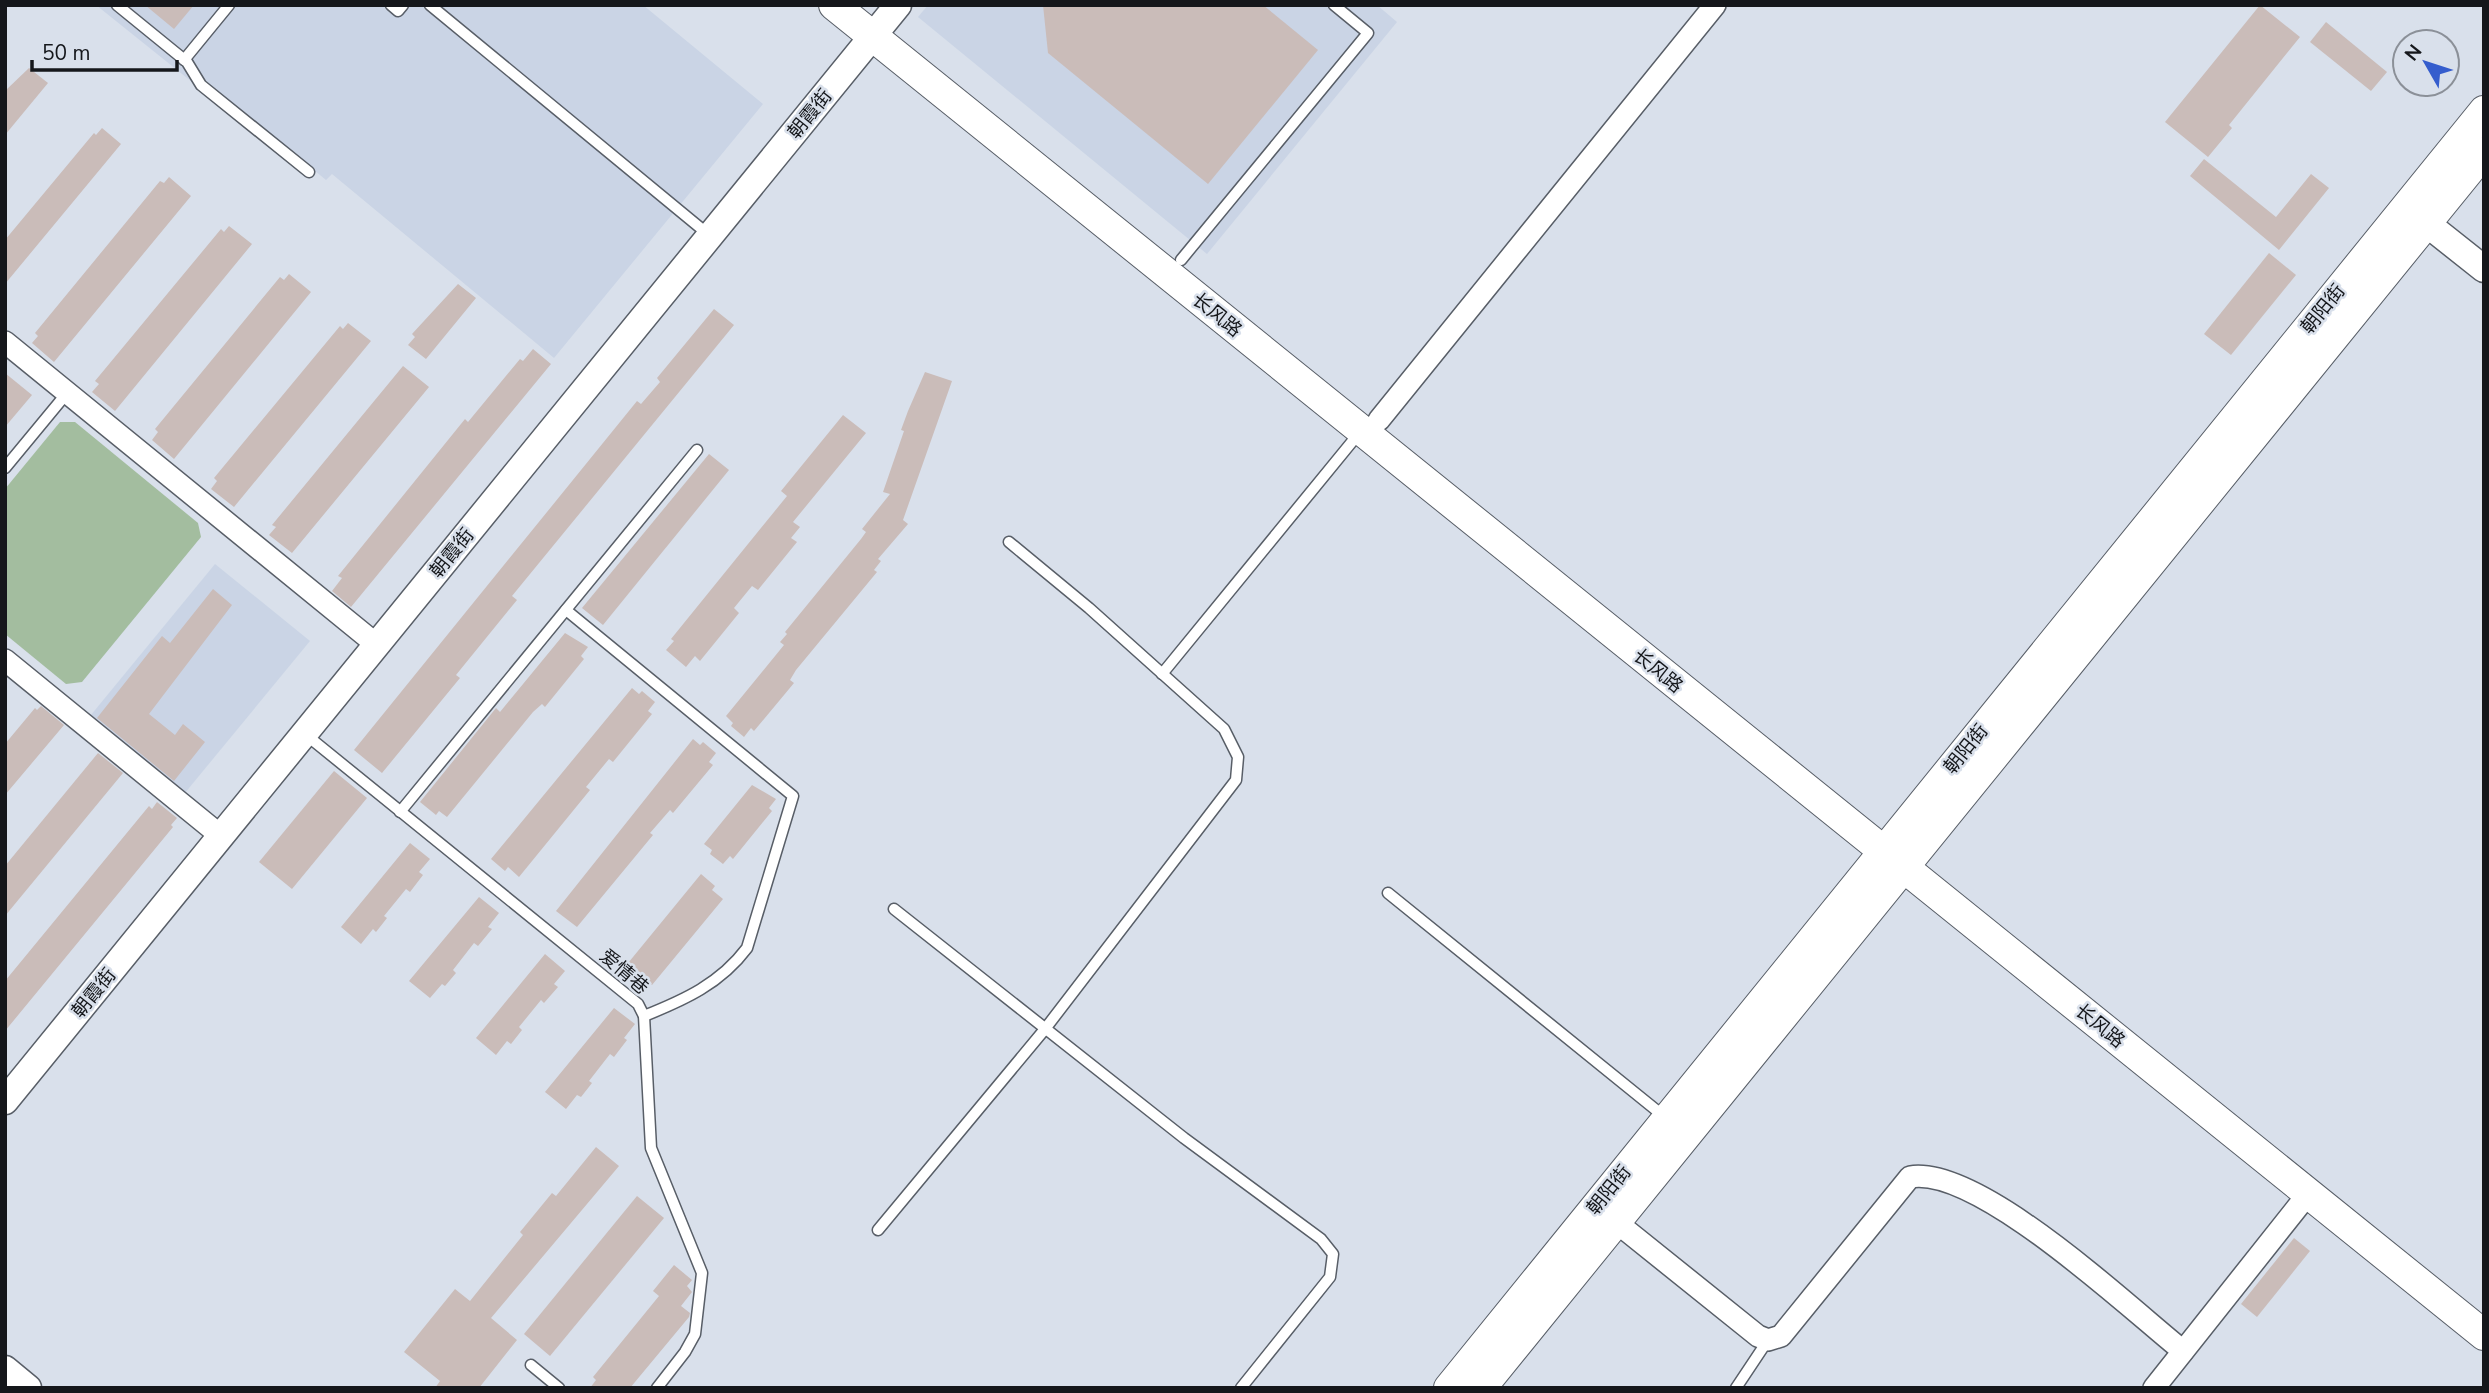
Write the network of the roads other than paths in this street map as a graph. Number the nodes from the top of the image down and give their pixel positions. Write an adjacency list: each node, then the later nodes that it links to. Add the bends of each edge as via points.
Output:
1 (117, 5): 10 (lane)
2 (229, 5): 10 (lane)
3 (391, 5): 4 (lane, via 398,11)
4 (403, 5)
5 (430, 5): 15 (lane)
6 (834, 5): 9 (main road, 长风路)
7 (1334, 5): 16 (lane, via 1368,33)
8 (1715, 5): 20 (street)
9 (881, 17): 15 (street, 朝霞街); 16 (main road, 长风路); 20 (main road, 长风路)
10 (184, 60): 13 (lane, via 201,85)
11 (2484, 111): 31 (main road, 朝阳街)
12 (2484, 152): 14 (main road, 朝阳街)
13 (309, 172)
14 (2426, 223): 17 (street); 31 (main road, 朝阳街)
15 (710, 236): 25 (street, 朝霞街)
16 (1181, 260): 20 (main road, 长风路)
17 (2484, 269)
18 (5, 342): 19 (street)
19 (67, 393): 22 (lane); 25 (street)
20 (1370, 425): 27 (lane); 31 (main road, 长风路)
21 (697, 450): 24 (lane)
22 (5, 468)
23 (1009, 542): 27 (lane)
24 (566, 610): 29 (lane); 34 (lane, via 793,796 747,948 698,994)
25 (377, 645): 28 (street, 朝霞街)
26 (5, 660): 30 (street)
27 (1163, 674): 35 (lane, via 1224,729 1238,757 1236,780)
28 (304, 734): 29 (lane, 爱情巷); 30 (street, 朝霞街)
29 (400, 812): 34 (lane, 爱情巷, via 638,1004)
30 (221, 836): 36 (street, 朝霞街)
31 (1899, 852): 37 (main road, 朝阳街); 38 (main road, 长风路); 39 (main road, 朝阳街); 41 (main road, 长风路)
32 (1388, 893): 37 (lane)
33 (894, 909): 35 (lane)
34 (644, 1016): 49 (lane, 爱情巷, via 651,1148 702,1273 695,1334)
35 (1045, 1029): 40 (lane); 50 (lane, via 1321,1239 1333,1254 1330,1277)
36 (5, 1101)
37 (1667, 1119): 51 (main road, 朝阳街)
38 (2308, 1194): 42 (main road, 长风路); 44 (street)
39 (1616, 1222): 43 (street); 52 (main road, 朝阳街)
40 (878, 1230)
41 (2484, 1309)
42 (2484, 1335)
43 (1768, 1340): 44 (street, via 1781,1336 1916,1175 1957,1183 2008,1210); 53 (lane)
44 (2183, 1351): 54 (street)
45 (531, 1365): 48 (lane)
46 (5, 1369): 47 (street)
47 (28, 1388)
48 (559, 1388)
49 (657, 1388)
50 (1241, 1388)
51 (1449, 1388)
52 (1481, 1388)
53 (1736, 1388)
54 (2154, 1388)

